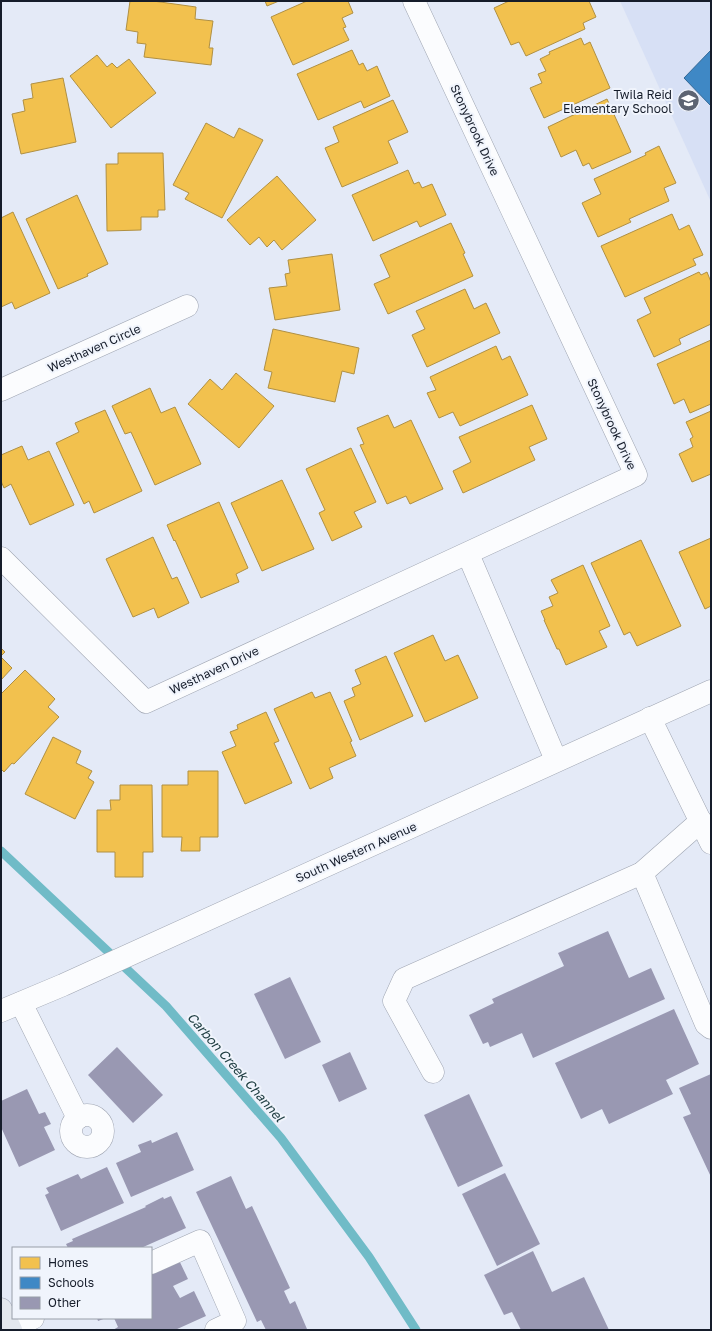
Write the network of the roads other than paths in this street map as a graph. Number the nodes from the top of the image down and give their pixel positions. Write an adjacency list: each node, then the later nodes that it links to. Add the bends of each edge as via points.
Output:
1 (414, 1): 4 (street, Stonybrook Drive, via 636,475)
2 (187, 306): 3 (street, Westhaven Circle)
3 (1, 390)
4 (468, 554): 5 (street, Westhaven Drive, via 146,702); 8 (street)
5 (1, 558)
6 (711, 691): 7 (street, South Western Avenue)
7 (650, 718): 8 (street, South Western Avenue); 9 (street)
8 (556, 760): 12 (street, South Western Avenue)
9 (701, 821): 10 (street); 11 (street)
10 (711, 843)
11 (642, 873): 14 (street, via 706,1024); 15 (street, via 404,979 394,1001)
12 (21, 1003): 13 (street, South Western Avenue); 16 (street)
13 (1, 1011)
14 (711, 1028)
15 (434, 1072)
16 (78, 1118)
17 (152, 1263): 21 (street, via 200,1241 235,1321)
18 (1, 1309): 20 (main road)
19 (31, 1319): 20 (street)
20 (11, 1329)
21 (216, 1330)

